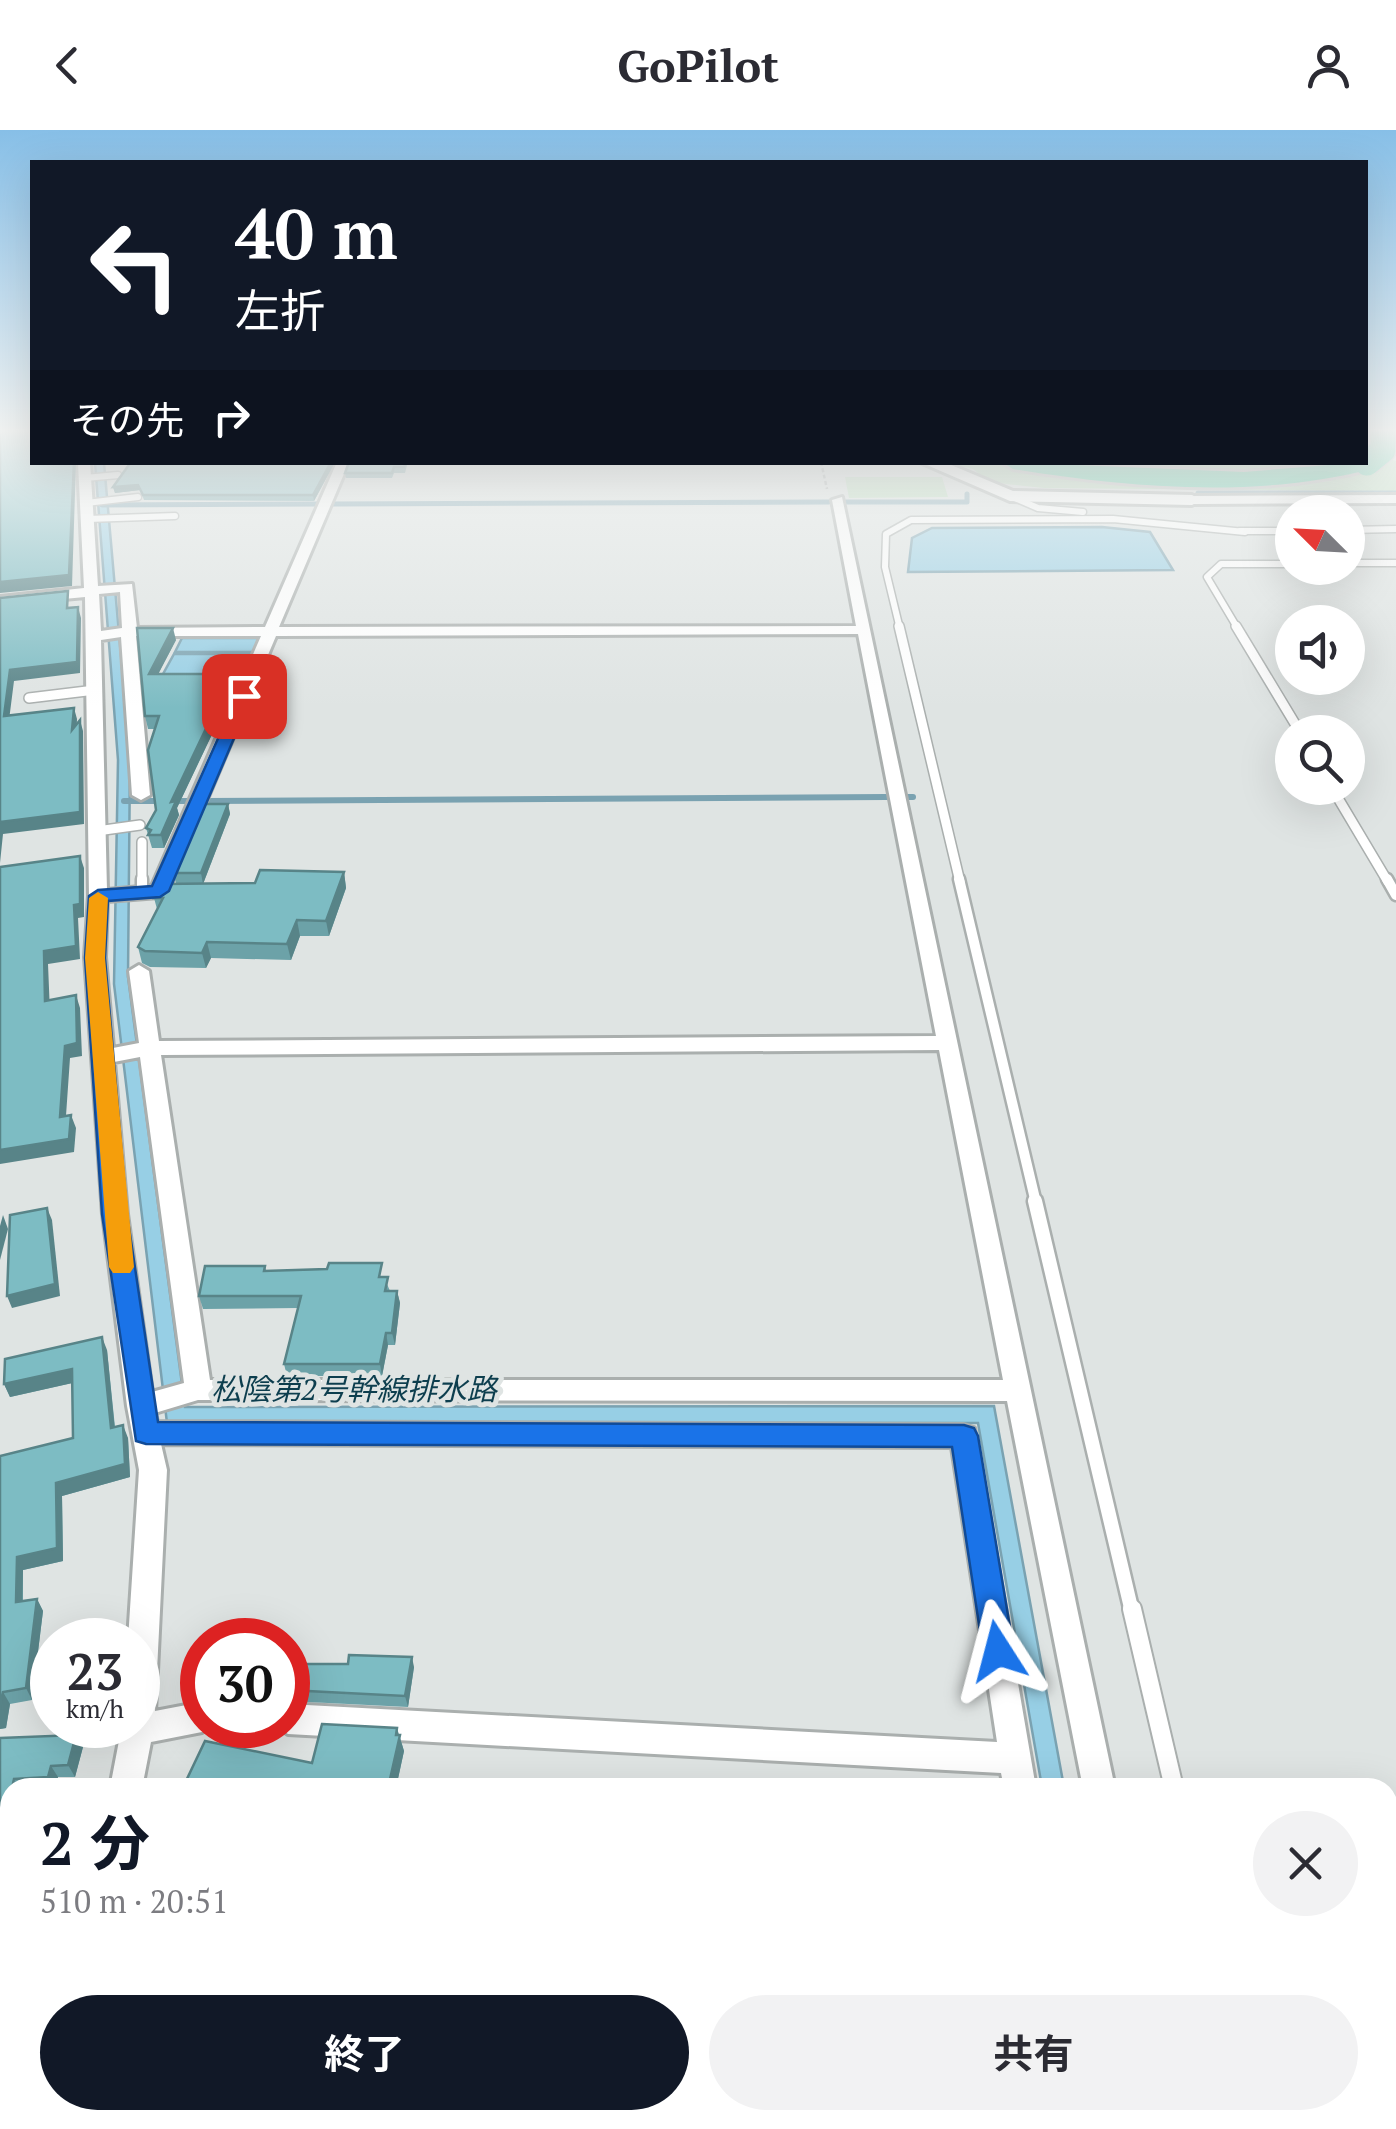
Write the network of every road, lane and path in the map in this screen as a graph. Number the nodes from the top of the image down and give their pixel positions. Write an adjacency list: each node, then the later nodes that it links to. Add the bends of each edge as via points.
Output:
1 (89, 521): 14 (street)
2 (319, 521): 17 (street)
3 (842, 521): 16 (street)
4 (909, 521): 46 (lane, via 886,534 885,567)
5 (1136, 521): 10 (lane)
6 (1175, 521): 10 (lane)
7 (1396, 529): 8 (lane)
8 (1365, 530)
9 (1275, 531): 10 (lane)
10 (1246, 532)
11 (1396, 562): 12 (lane)
12 (1365, 563)
13 (1275, 564): 22 (lane, via 1221,564 1207,577)
14 (93, 591): 15 (street); 18 (street, via 127,586); 19 (street)
15 (0, 601)
16 (864, 630): 17 (street); 34 (street)
17 (273, 632): 18 (street); 30 (street)
18 (127, 633): 19 (street); 23 (street)
19 (97, 636): 20 (street)
20 (95, 690): 21 (lane); 24 (street)
21 (29, 698)
22 (1290, 715)
23 (135, 745): 24 (street); 25 (street)
24 (101, 750): 25 (street)
25 (124, 790): 28 (street)
26 (1342, 805): 32 (lane)
27 (138, 825): 28 (lane)
28 (103, 830): 31 (street)
29 (142, 842): 30 (lane)
30 (154, 891): 31 (street)
31 (103, 895): 36 (street, via 95,958)
32 (1396, 895)
33 (139, 970): 35 (street)
34 (947, 1043): 35 (street); 38 (street)
35 (147, 1048): 36 (street); 37 (street)
36 (107, 1056): 39 (street, via 114,1214)
37 (195, 1391): 38 (street); 39 (street)
38 (1020, 1391): 45 (street)
39 (148, 1413): 40 (street, via 153,1470); 43 (street, via 964,1436)
40 (144, 1618)
41 (310, 1721): 43 (street)
42 (134, 1748): 44 (street)
43 (1018, 1773)
44 (128, 1778)
45 (1096, 1778)
46 (1172, 1778)

